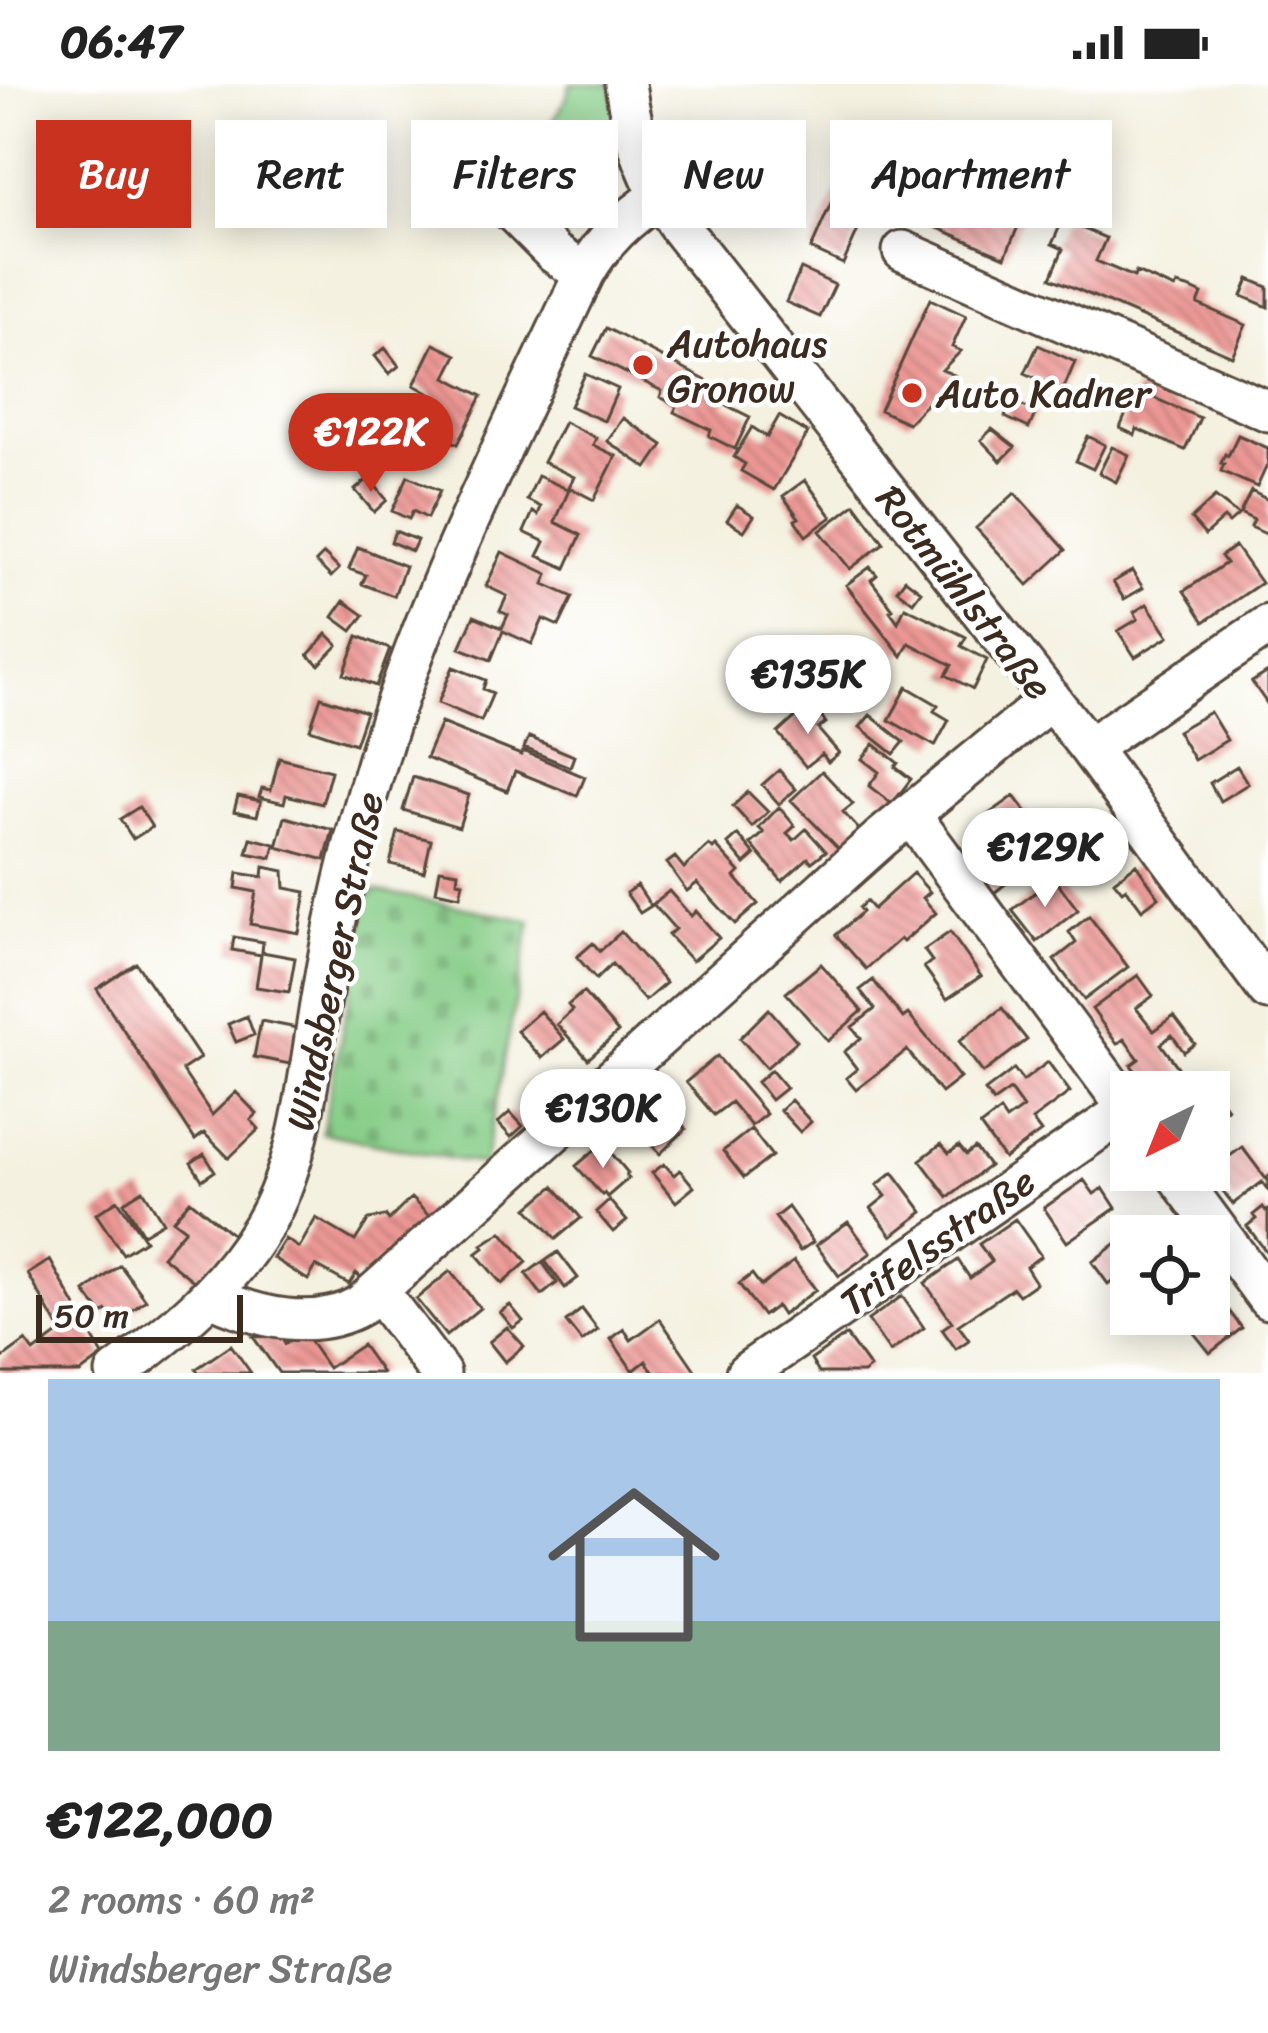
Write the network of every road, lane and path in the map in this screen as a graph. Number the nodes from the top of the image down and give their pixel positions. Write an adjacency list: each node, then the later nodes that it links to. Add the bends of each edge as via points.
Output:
1 (625, 84): 2 (street, Rotmühlstraße)
2 (642, 156)
3 (642, 209): 7 (street, Windsberger Straße, via 616,228)
4 (530, 228): 7 (street)
5 (680, 228): 10 (street, Rotmühlstraße)
6 (903, 251): 8 (street)
7 (584, 274): 18 (street, Windsberger Straße, via 448,571 383,743 335,922 289,1167 263,1226)
8 (1268, 411)
9 (1268, 626): 11 (street)
10 (1051, 699): 11 (street, Rotmühlstraße); 12 (street)
11 (1089, 748): 13 (street, Rotmühlstraße)
12 (910, 814): 14 (street); 17 (street)
13 (1268, 990)
14 (1110, 1084)
15 (1110, 1125): 22 (street, Trifelsstraße)
16 (1188, 1191): 19 (street)
17 (379, 1292): 18 (street, via 336,1318 306,1320 245,1311); 21 (street)
18 (211, 1296): 20 (street, Windsberger Straße)
19 (1268, 1299)
20 (116, 1373)
21 (440, 1373)
22 (746, 1373)

